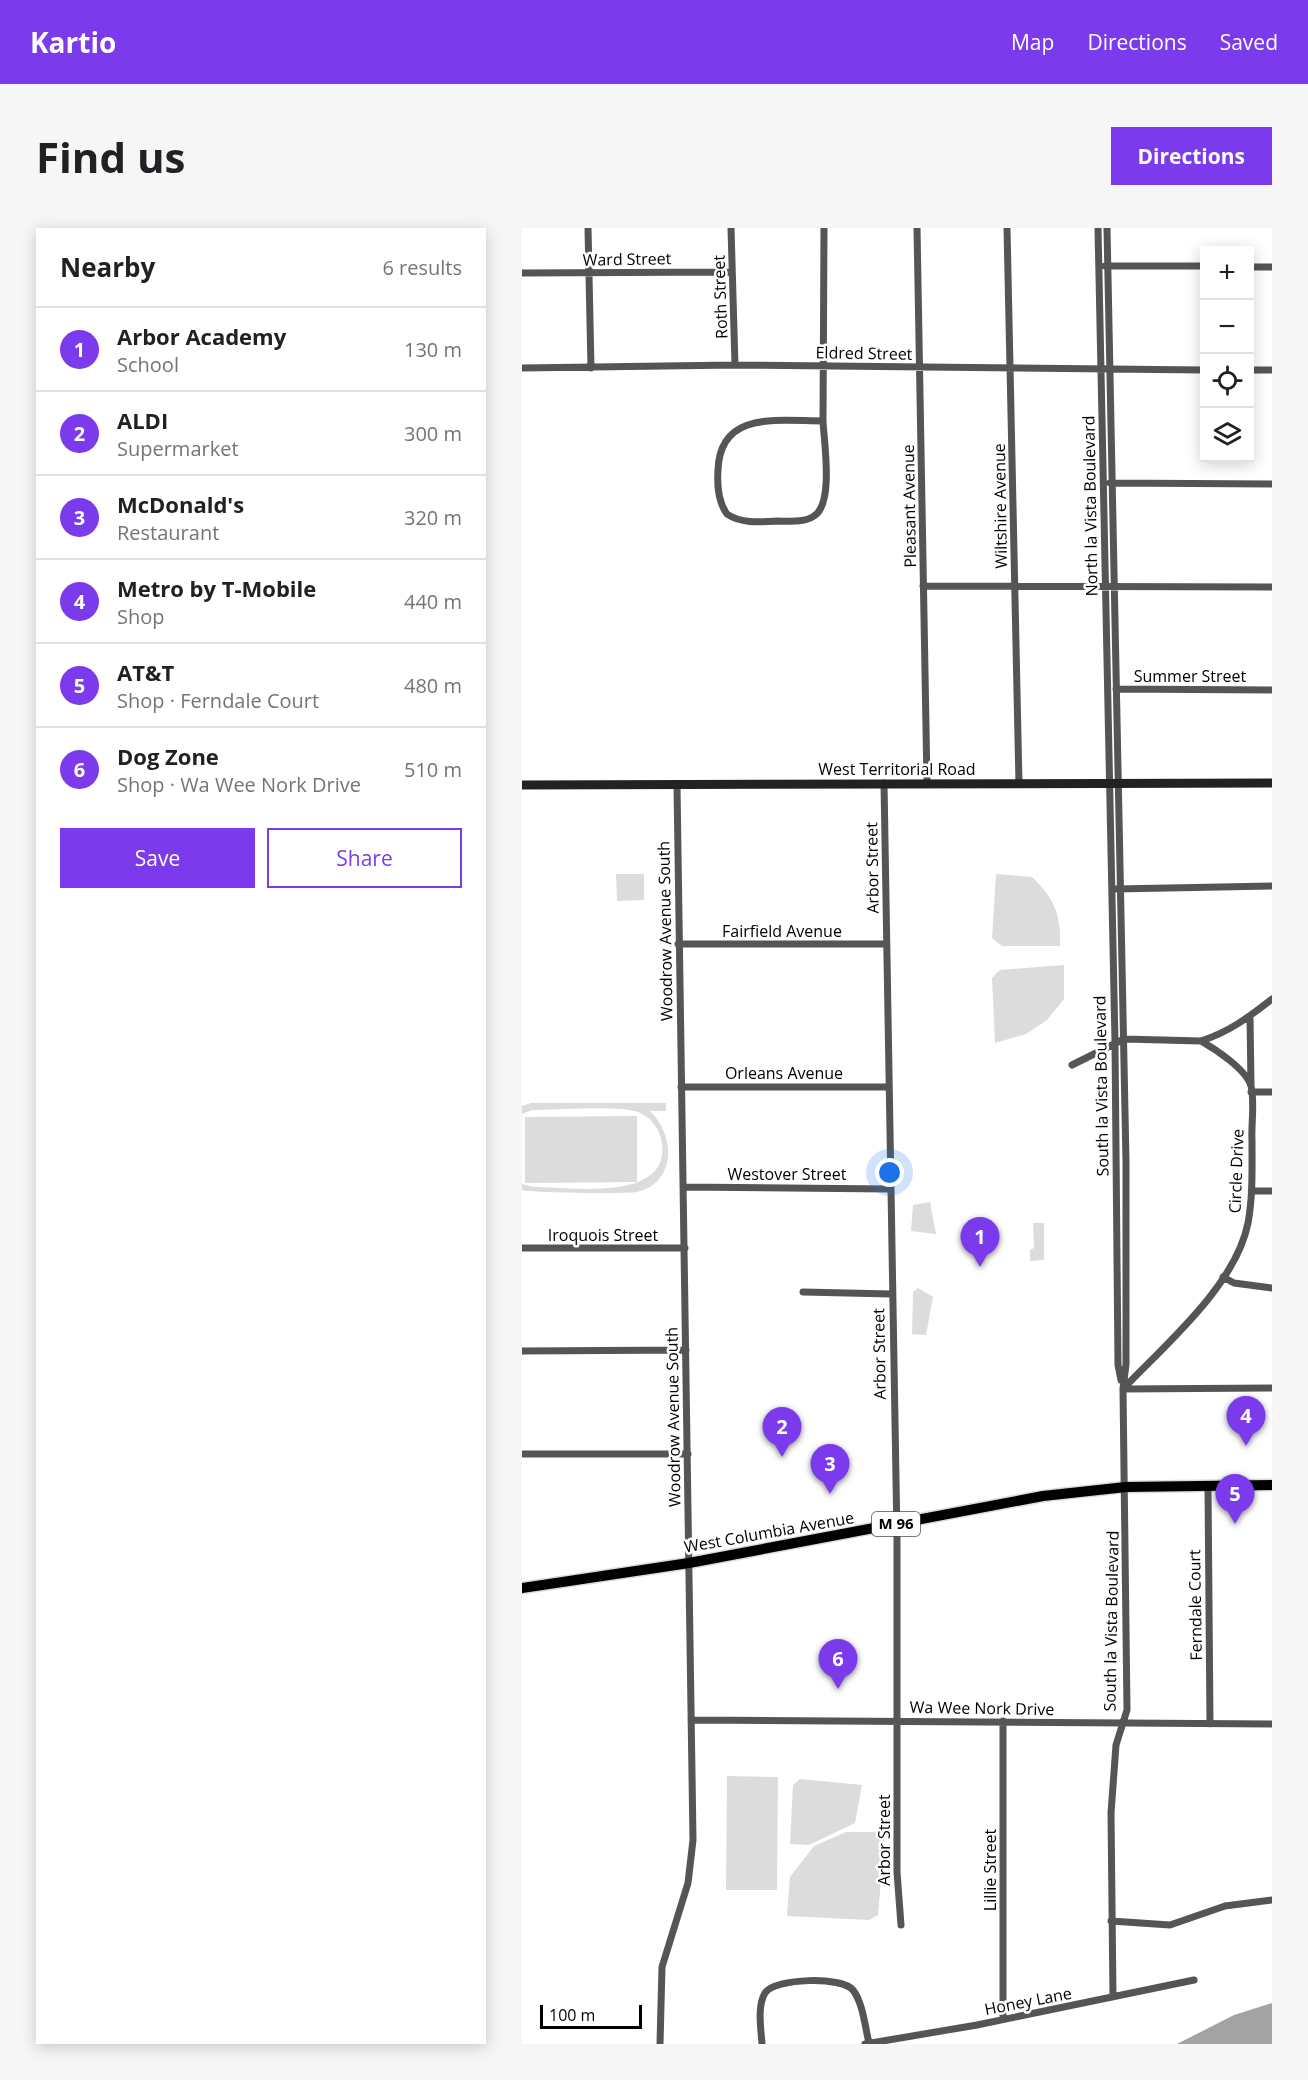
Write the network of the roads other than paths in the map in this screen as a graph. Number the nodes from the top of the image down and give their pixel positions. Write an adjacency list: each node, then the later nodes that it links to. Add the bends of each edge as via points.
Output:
1 (588, 228): 15 (street)
2 (731, 228): 13 (street, Roth Street)
3 (824, 228): 17 (street)
4 (917, 228): 20 (street, Pleasant Avenue)
5 (1007, 228): 21 (street, Wiltshire Avenue)
6 (1098, 228): 8 (street, North la Vista Boulevard)
7 (1107, 228): 9 (street, North la Vista Boulevard)
8 (1098, 266): 9 (street); 22 (street, North la Vista Boulevard)
9 (1109, 266): 10 (street); 23 (street, North la Vista Boulevard)
10 (1200, 266)
11 (1254, 267): 12 (street)
12 (1272, 267)
13 (732, 272): 15 (street, Ward Street); 16 (street, Roth Street)
14 (522, 273): 15 (street, Ward Street)
15 (590, 274): 19 (street)
16 (735, 365): 17 (street, Eldred Street); 19 (street, Eldred Street)
17 (825, 366): 20 (street, Eldred Street); 27 (street)
18 (522, 368): 19 (street, Eldred Street)
19 (591, 368)
20 (920, 368): 21 (street, Eldred Street); 31 (street, Pleasant Avenue)
21 (1010, 368): 22 (street, Eldred Street); 32 (street, Wiltshire Avenue)
22 (1100, 369): 23 (street, Eldred Street); 28 (street, North la Vista Boulevard)
23 (1110, 369): 24 (street, Eldred Street); 29 (street, North la Vista Boulevard)
24 (1200, 370)
25 (1254, 370): 26 (street)
26 (1272, 370)
27 (823, 421): 27 (street, via 826,496 820,511 797,521 741,520 727,514 719,497 718,474 721,448 727,437 750,424)
28 (1103, 483): 29 (street); 34 (street, North la Vista Boulevard)
29 (1113, 483): 30 (street); 33 (street, North la Vista Boulevard)
30 (1272, 484)
31 (923, 586): 32 (street); 40 (street, Pleasant Avenue)
32 (1015, 586): 34 (street); 43 (street, Wiltshire Avenue)
33 (1115, 586): 34 (street); 35 (street); 36 (street, North la Vista Boulevard)
34 (1105, 587): 37 (street, North la Vista Boulevard)
35 (1272, 587)
36 (1118, 689): 37 (street, Summer Street); 38 (street, Summer Street); 41 (street, North la Vista Boulevard)
37 (1108, 690): 41 (street, North la Vista Boulevard)
38 (1272, 690)
39 (884, 783): 40 (street, West Territorial Road); 45 (street, West Territorial Road); 50 (street, Arbor Street)
40 (927, 783): 43 (street, West Territorial Road)
41 (1114, 783): 42 (street, West Territorial Road); 43 (street, West Territorial Road); 47 (street, South la Vista Boulevard); 48 (street, South la Vista Boulevard)
42 (1272, 783)
43 (1019, 784)
44 (522, 785): 45 (street, West Territorial Road)
45 (677, 786): 49 (street, Woodrow Avenue South)
46 (1272, 886): 47 (street)
47 (1121, 888): 48 (street); 53 (street, South la Vista Boulevard)
48 (1111, 890): 55 (street, South la Vista Boulevard)
49 (678, 944): 50 (street, Fairfield Avenue); 57 (street, Woodrow Avenue South)
50 (886, 944): 58 (street, Arbor Street)
51 (1272, 999): 52 (street)
52 (1250, 1016): 54 (street, via 1234,1028); 59 (street, Circle Drive)
53 (1124, 1039): 54 (street); 55 (street); 74 (street, South la Vista Boulevard)
54 (1201, 1041): 59 (street, via 1233,1065)
55 (1115, 1042): 56 (street); 74 (street, South la Vista Boulevard, via 1118,1365)
56 (1072, 1065)
57 (681, 1087): 58 (street, Orleans Avenue); 61 (street, Woodrow Avenue South)
58 (888, 1087): 62 (street, Arbor Street)
59 (1251, 1090): 60 (street); 63 (street, Circle Drive)
60 (1272, 1092)
61 (684, 1187): 62 (street, Westover Street); 66 (street, Woodrow Avenue South)
62 (890, 1189): 70 (street, Arbor Street)
63 (1252, 1191): 64 (street); 67 (street, Circle Drive, via 1248,1224)
64 (1272, 1191)
65 (522, 1248): 66 (street, Iroquois Street)
66 (685, 1248): 71 (street, Woodrow Avenue South)
67 (1223, 1277): 68 (street, via 1234,1283); 74 (street, Circle Drive)
68 (1272, 1288)
69 (803, 1292): 70 (street)
70 (891, 1294): 80 (street, Arbor Street)
71 (686, 1350): 72 (street); 76 (street, Woodrow Avenue South)
72 (522, 1351)
73 (1272, 1388): 74 (street)
74 (1123, 1389): 79 (street, South la Vista Boulevard)
75 (522, 1454): 76 (street)
76 (688, 1454): 81 (street, Woodrow Avenue South)
77 (1272, 1485): 78 (main road, West Columbia Avenue / M 96)
78 (1208, 1486): 79 (main road, West Columbia Avenue / M 96); 87 (street, Ferndale Court)
79 (1126, 1487): 80 (main road, West Columbia Avenue / M 96, via 1043,1496); 86 (street, South la Vista Boulevard, via 1127,1710)
80 (896, 1524): 81 (main road, West Columbia Avenue / M 96); 84 (street, Arbor Street)
81 (688, 1563): 82 (main road, West Columbia Avenue / M 96); 83 (street, Woodrow Avenue South)
82 (522, 1588)
83 (691, 1720): 84 (street, Wa Wee Nork Drive); 95 (street, Woodrow Avenue South, via 691,1864 681,1912 662,1967)
84 (897, 1720): 85 (street, Wa Wee Nork Drive); 91 (street, Arbor Street)
85 (1003, 1721): 86 (street, Wa Wee Nork Drive); 94 (street, Lillie Street)
86 (1123, 1723): 87 (street, Wa Wee Nork Drive); 90 (street, South la Vista Boulevard, via 1116,1745 1112,1794)
87 (1210, 1724): 88 (street, Wa Wee Nork Drive)
88 (1272, 1724)
89 (1272, 1900): 90 (street, via 1225,1906 1170,1925)
90 (1111, 1921): 93 (street, South la Vista Boulevard)
91 (901, 1925)
92 (1194, 1980): 93 (street, Honey Lane)
93 (1113, 1997): 94 (street, Honey Lane)
94 (1003, 2019): 97 (street, Honey Lane)
95 (660, 2044)
96 (762, 2044): 97 (street, via 761,2002 771,1987 834,1981 853,1990)
97 (867, 2044)

